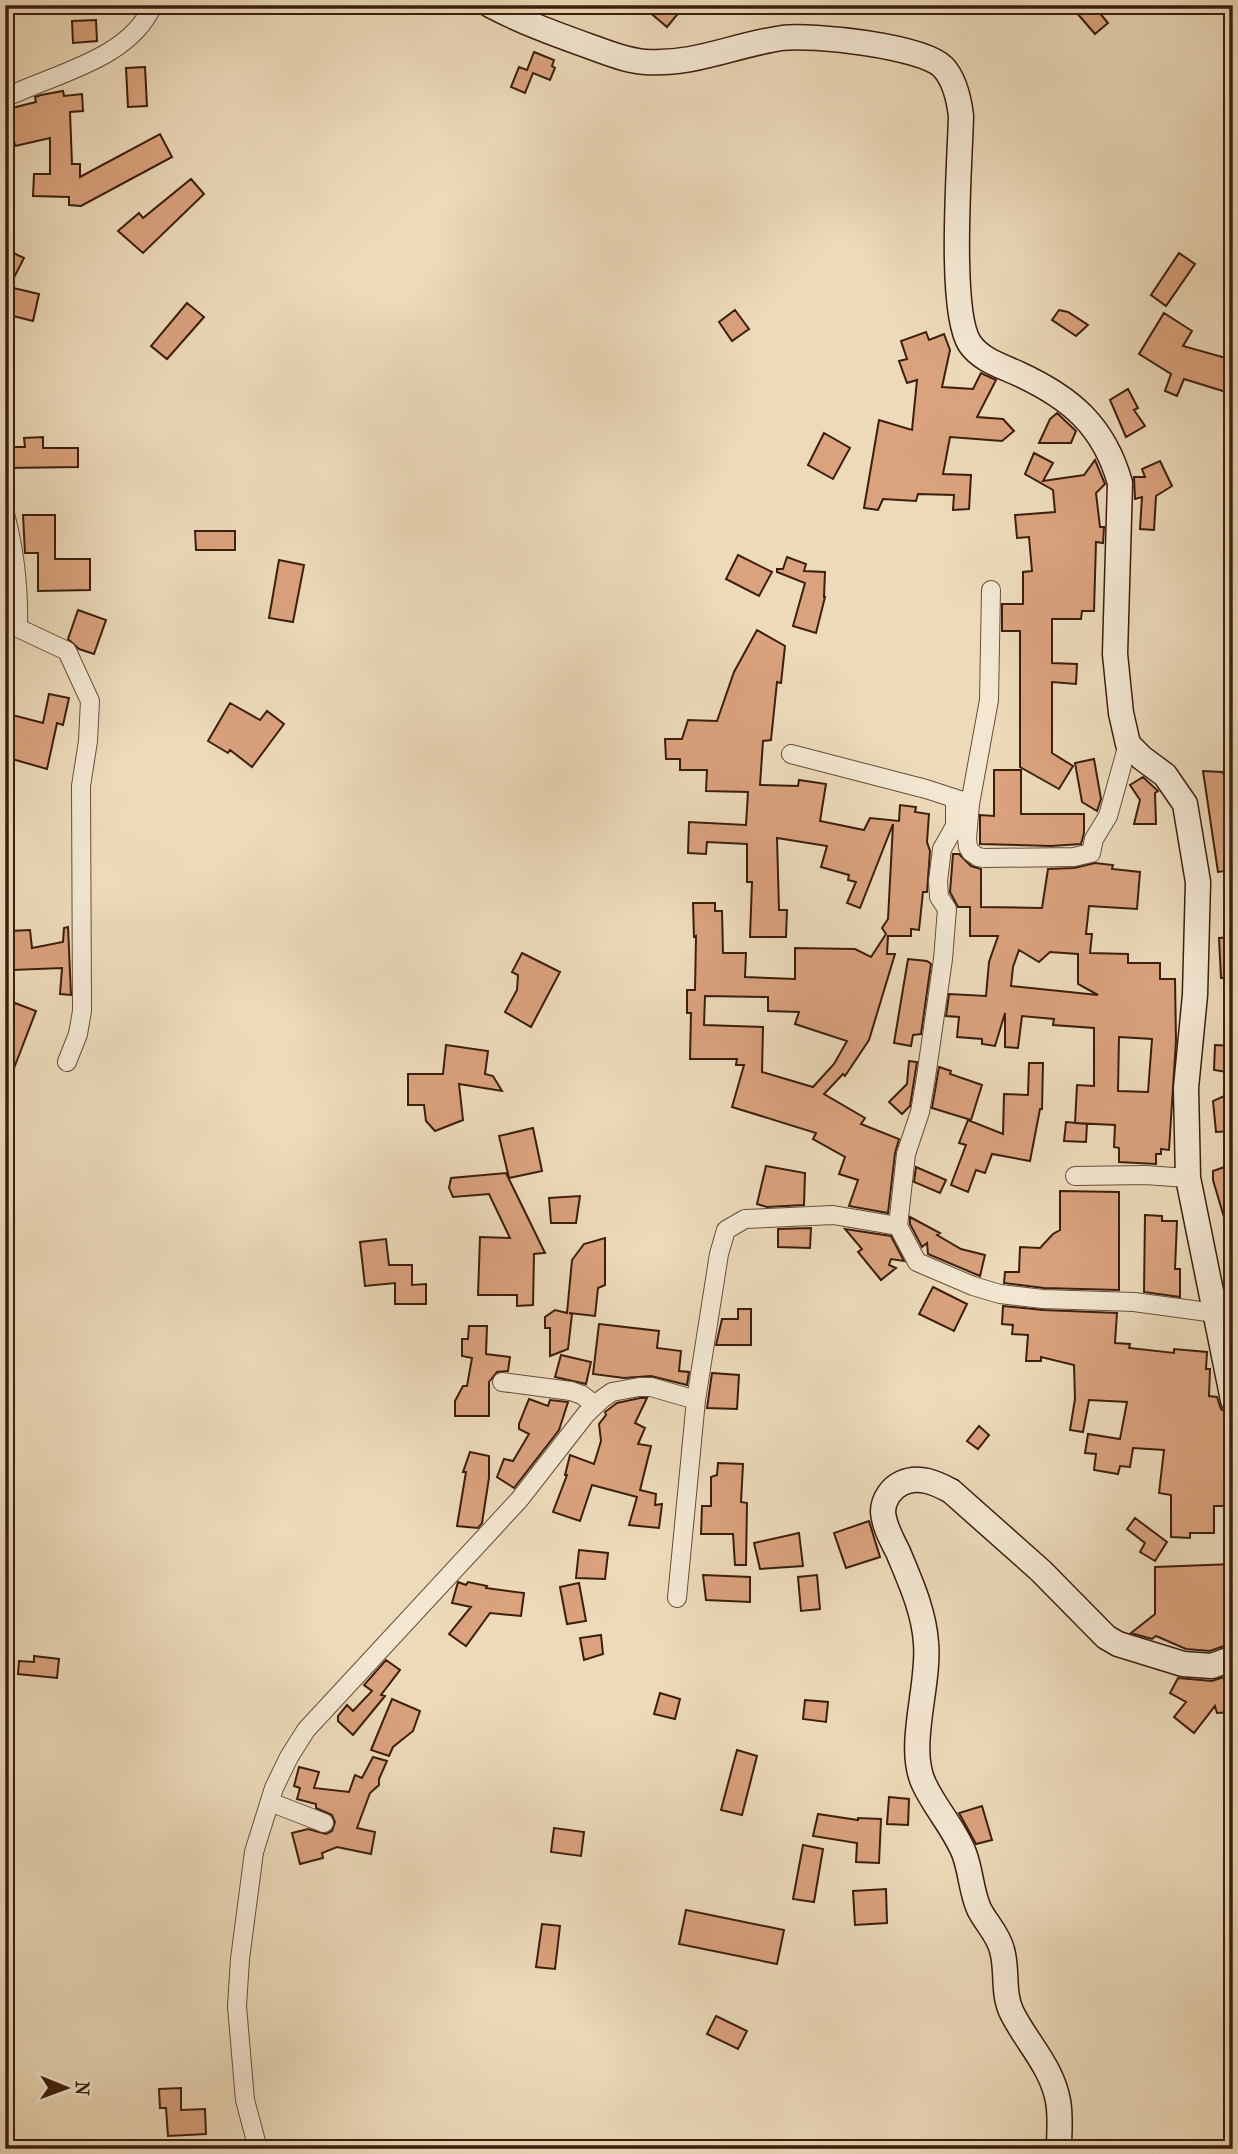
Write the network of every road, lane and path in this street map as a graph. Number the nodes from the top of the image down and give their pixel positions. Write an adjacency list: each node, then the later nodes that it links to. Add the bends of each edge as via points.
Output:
1 (153, 5): 3 (street, via 146,21 121,46)
2 (491, 5): 8 (street, via 527,24 641,62 686,62 801,37 910,52 942,66 959,98 961,116 957,287 969,343 984,358 1049,388 1076,409 1102,438 1120,483 1115,654)
3 (5, 99)
4 (5, 154): 5 (street)
5 (5, 168)
6 (5, 514): 11 (street, via 19,593 18,628 67,651 90,701 81,786 82,1011)
7 (991, 590): 10 (street, via 989,701)
8 (1128, 744): 10 (street, via 1108,816 1091,853 978,857 968,847); 13 (street, via 1165,775 1185,804 1198,882 1195,995 1186,1088)
9 (790, 754): 10 (street)
10 (962, 801): 14 (street, via 942,849 939,897 947,909 937,1004 920,1112 906,1154)
11 (67, 1062)
12 (1075, 1176): 13 (street)
13 (1188, 1178): 15 (street)
14 (898, 1226): 15 (street, via 916,1262 1000,1294 1134,1302); 18 (street, via 833,1215 745,1219 726,1230)
15 (1215, 1313): 16 (street)
16 (1230, 1362): 19 (street)
17 (502, 1382): 20 (street, via 571,1391)
18 (696, 1400): 20 (street, via 639,1387 612,1392); 21 (street)
19 (1233, 1400)
20 (595, 1405): 23 (street, via 520,1500 306,1730)
21 (677, 1598)
22 (1233, 1658): 26 (street, via 1198,1667 1118,1644 1096,1630 1041,1571 951,1491 923,1479 894,1486 886,1498 886,1526 915,1595 926,1641 919,1770 963,1851 979,1909 996,1935 1012,2013 1054,2084 1059,2103)
23 (270, 1802): 24 (street); 25 (street, via 254,1852 237,2007 245,2100)
24 (324, 1823)
25 (258, 2149)
26 (1059, 2149)

